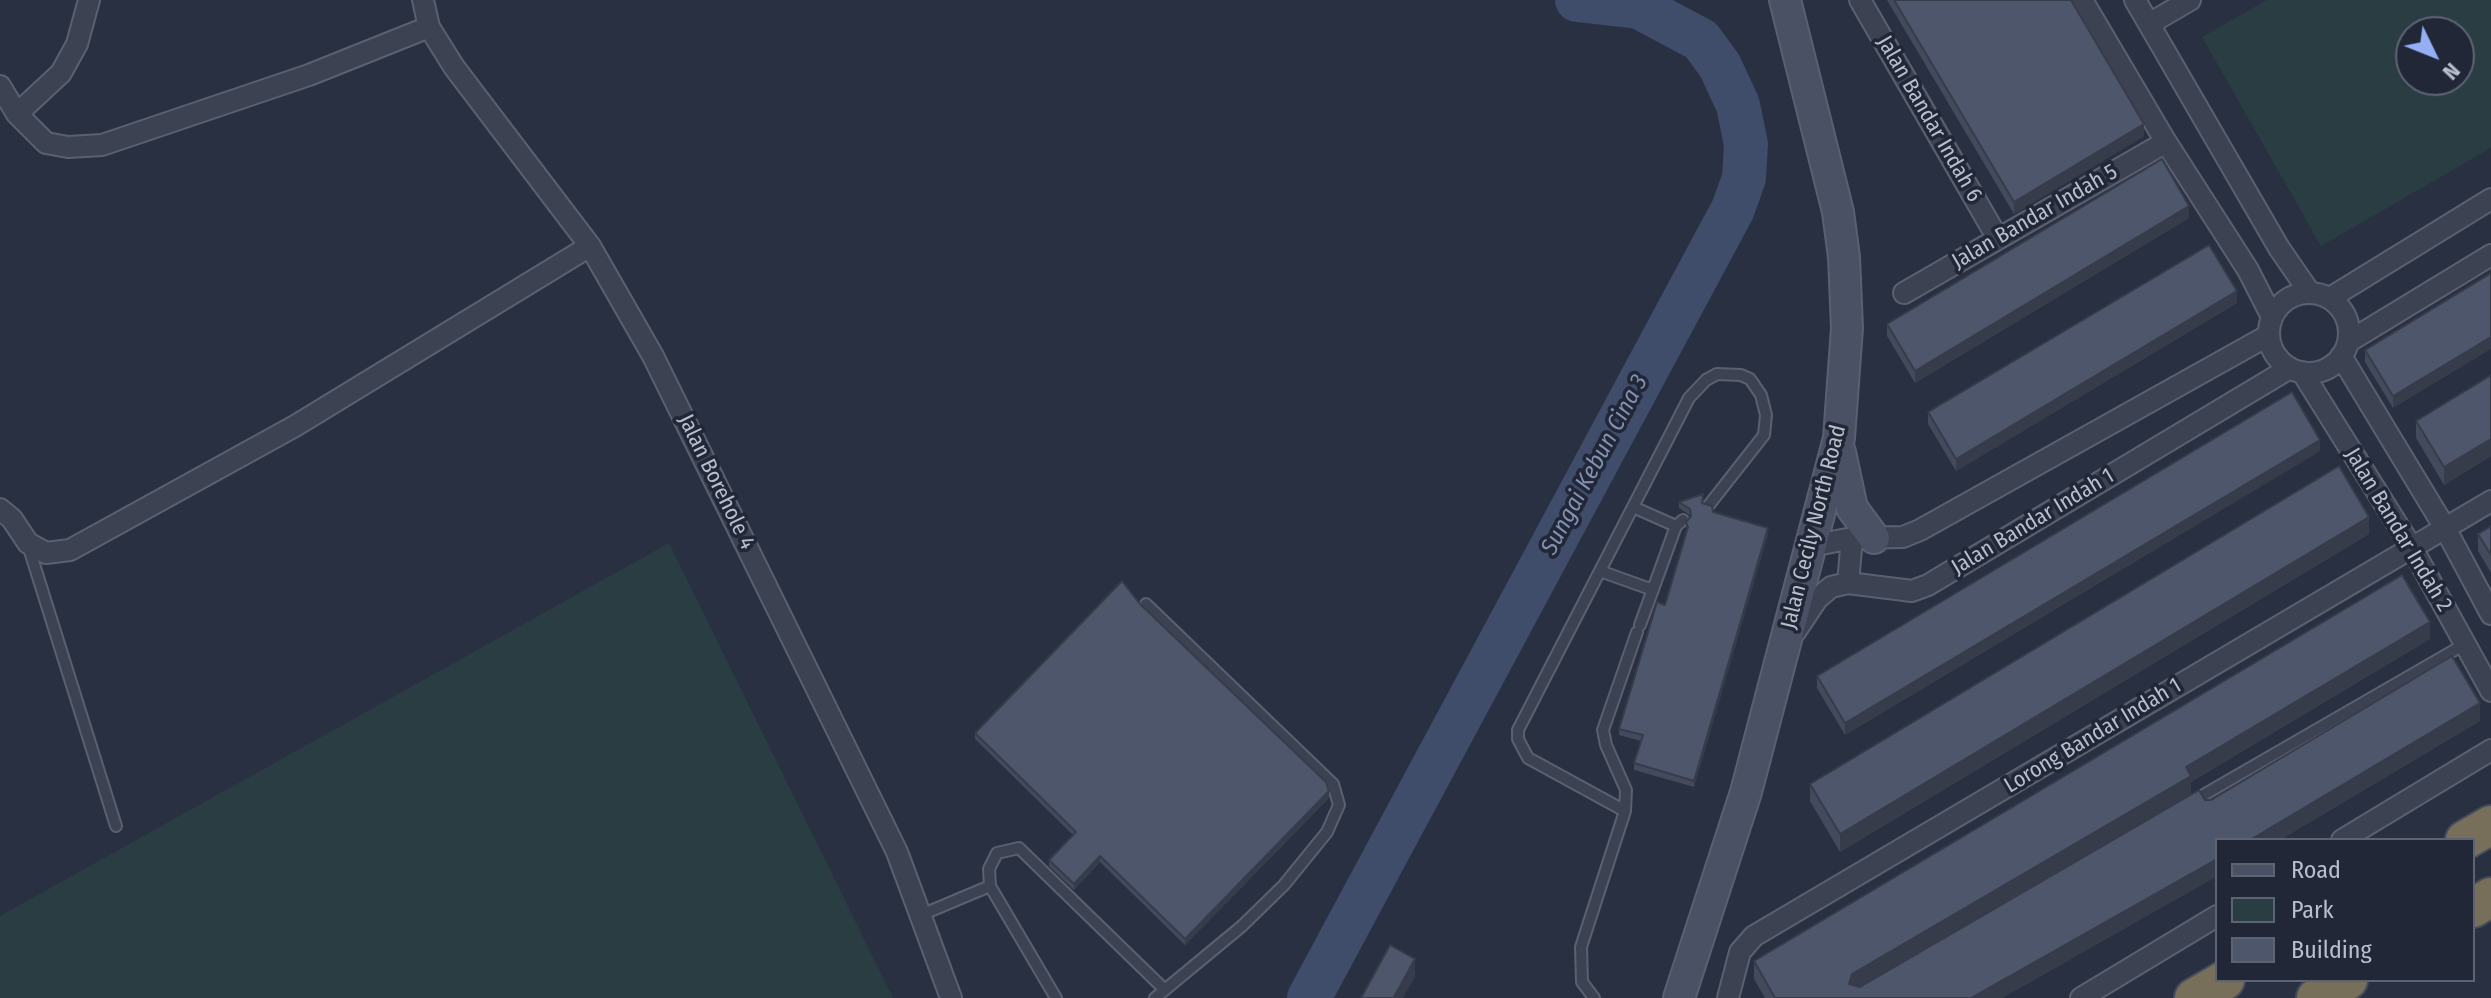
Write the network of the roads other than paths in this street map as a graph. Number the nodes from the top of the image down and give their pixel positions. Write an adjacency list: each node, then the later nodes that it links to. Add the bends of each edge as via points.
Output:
1 (89, 0): 11 (street, via 77,44 61,73)
2 (423, 0): 9 (street, Jalan Borehole 4)
3 (1785, 0): 22 (main road, Jalan Cecily North Road, via 1838,212 1844,257 1846,363)
4 (1860, 0): 14 (street, Jalan Bandar Indah 6)
5 (2082, 0): 12 (street)
6 (2135, 0): 8 (street)
7 (2190, 0): 8 (street)
8 (2149, 24): 18 (street, via 2279,248)
9 (429, 27): 11 (street, via 309,75 102,145 46,143); 15 (street, Jalan Borehole 4)
10 (0, 86): 11 (street)
11 (17, 114)
12 (2166, 142): 14 (street, Jalan Bandar Indah 5); 19 (street, via 2248,270)
13 (2491, 199): 18 (street)
14 (1997, 237): 17 (street, Jalan Bandar Indah 5)
15 (590, 246): 29 (street, via 295,426 70,550 46,553); 48 (street, Jalan Borehole 4, via 653,356 789,630 897,852)
16 (2491, 255): 20 (street)
17 (1904, 293)
18 (2320, 296): 19 (street, via 2287,299); 20 (street, via 2346,317)
19 (2270, 326): 21 (street, via 2272,349); 28 (street, Jalan Bandar Indah 1, via 1920,530 1903,537)
20 (2344, 349): 21 (street, via 2324,370); 27 (street, Jalan Bandar Indah 2)
21 (2296, 370): 31 (street, Jalan Bandar Indah 2); 33 (street, Jalan Bandar Indah 1, via 1928,585 1912,591)
22 (1839, 438): 28 (main road, via 1847,496); 30 (main road, Jalan Cecily North Road)
23 (2491, 501): 27 (street, Lorong Bandar Indah 1)
24 (1709, 505): 25 (lane, via 1764,435 1761,395 1741,375 1717,374 1697,388)
25 (1633, 507): 32 (lane); 34 (lane, via 1680,523)
26 (0, 509): 29 (street)
27 (2445, 528): 31 (street, Lorong Bandar Indah 1); 36 (street, Jalan Bandar Indah 2)
28 (1863, 538): 30 (street, Jalan Bandar Indah 1); 33 (street)
29 (28, 543): 44 (lane)
30 (1811, 546): 38 (main road, Jalan Cecily North Road)
31 (2412, 548): 37 (street, Jalan Bandar Indah 2); 58 (street, Lorong Bandar Indah 1, via 1754,936 1740,952)
32 (1600, 571): 34 (lane); 42 (lane, via 1518,739 1528,758)
33 (1848, 583): 38 (street, via 1824,592)
34 (1653, 590): 42 (lane, via 1603,730 1626,790)
35 (1146, 604): 52 (lane, via 1333,784 1339,805 1327,832 1284,885)
36 (2491, 614)
37 (2465, 644): 39 (street, Jalan Bandar Indah 2); 41 (lane)
38 (1784, 649): 57 (main road, Jalan Cecily North Road, via 1746,792)
39 (2491, 691)
40 (2491, 750): 45 (street)
41 (2181, 808)
42 (1625, 811): 56 (lane, via 1581,947 1582,982)
43 (2491, 825): 46 (highway)
44 (116, 826)
45 (2345, 838)
46 (2468, 838)
47 (990, 886): 48 (lane); 52 (lane, via 989,869 997,853 1019,848); 54 (lane)
48 (921, 915): 53 (street, Jalan Borehole 4)
49 (2215, 917): 59 (street)
50 (2222, 982): 60 (highway)
51 (2344, 982): 61 (highway)
52 (1163, 988): 55 (lane)
53 (951, 998)
54 (1056, 998)
55 (1155, 998)
56 (1594, 998)
57 (1679, 998)
58 (1728, 998)
59 (2081, 998)
60 (2194, 998)
61 (2316, 998)

